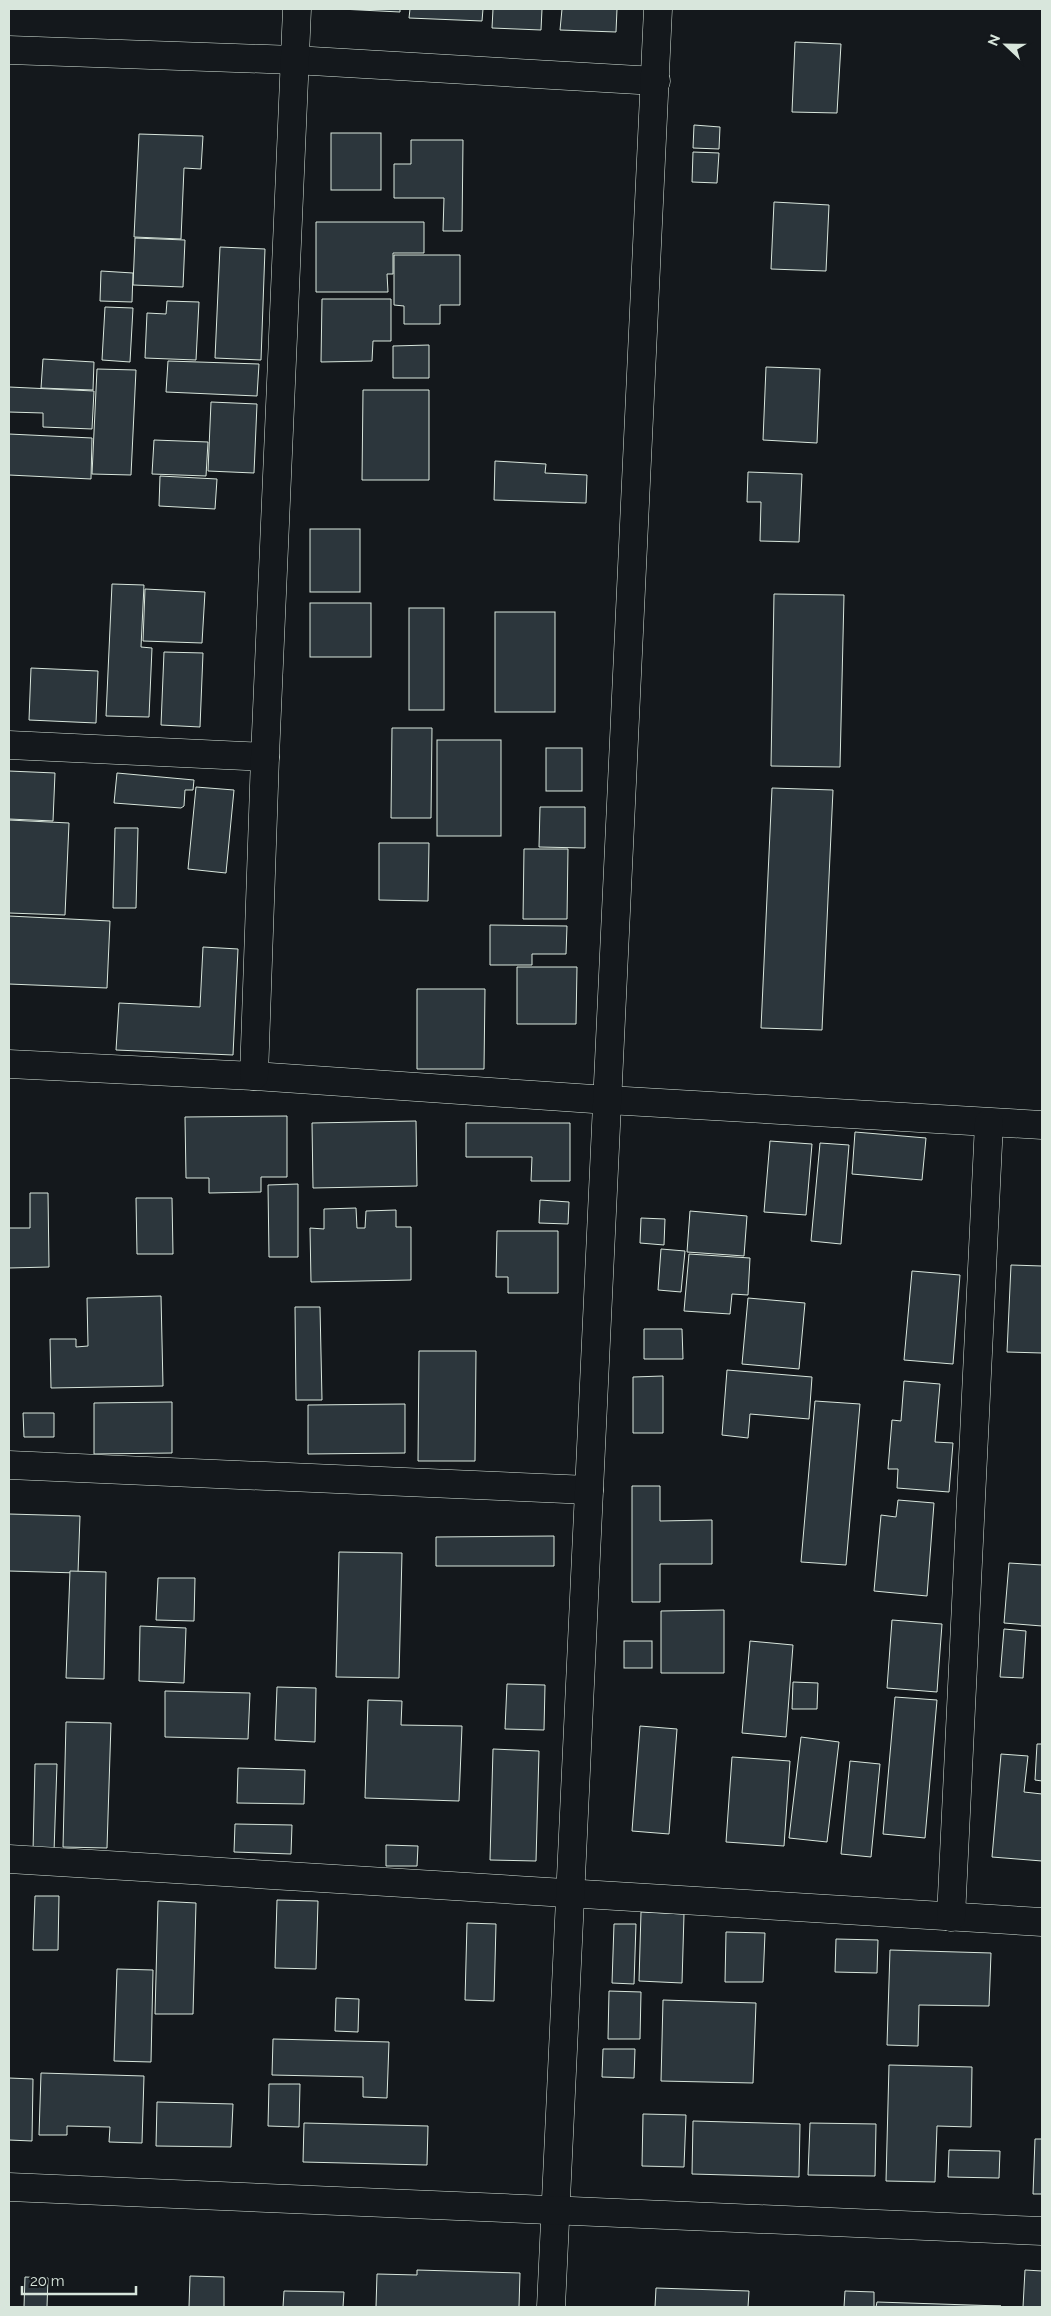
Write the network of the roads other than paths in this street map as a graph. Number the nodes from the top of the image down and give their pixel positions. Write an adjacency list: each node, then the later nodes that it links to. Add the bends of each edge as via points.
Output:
1 (297, 9): 4 (street)
2 (658, 9): 5 (street)
3 (9, 50): 4 (street)
4 (294, 60): 5 (street); 7 (street)
5 (656, 81): 10 (street)
6 (9, 744): 7 (street)
7 (265, 757): 9 (street)
8 (9, 1064): 9 (street)
9 (254, 1076): 10 (street)
10 (608, 1100): 11 (street); 14 (street)
11 (989, 1123): 12 (street); 17 (street)
12 (1042, 1125)
13 (9, 1465): 14 (street)
14 (589, 1490): 16 (street)
15 (9, 1859): 16 (street)
16 (570, 1894): 17 (street); 20 (street)
17 (951, 1917): 18 (street)
18 (1042, 1922)
19 (9, 2186): 20 (street)
20 (556, 2209): 21 (street); 22 (street)
21 (1042, 2231)
22 (551, 2307)

